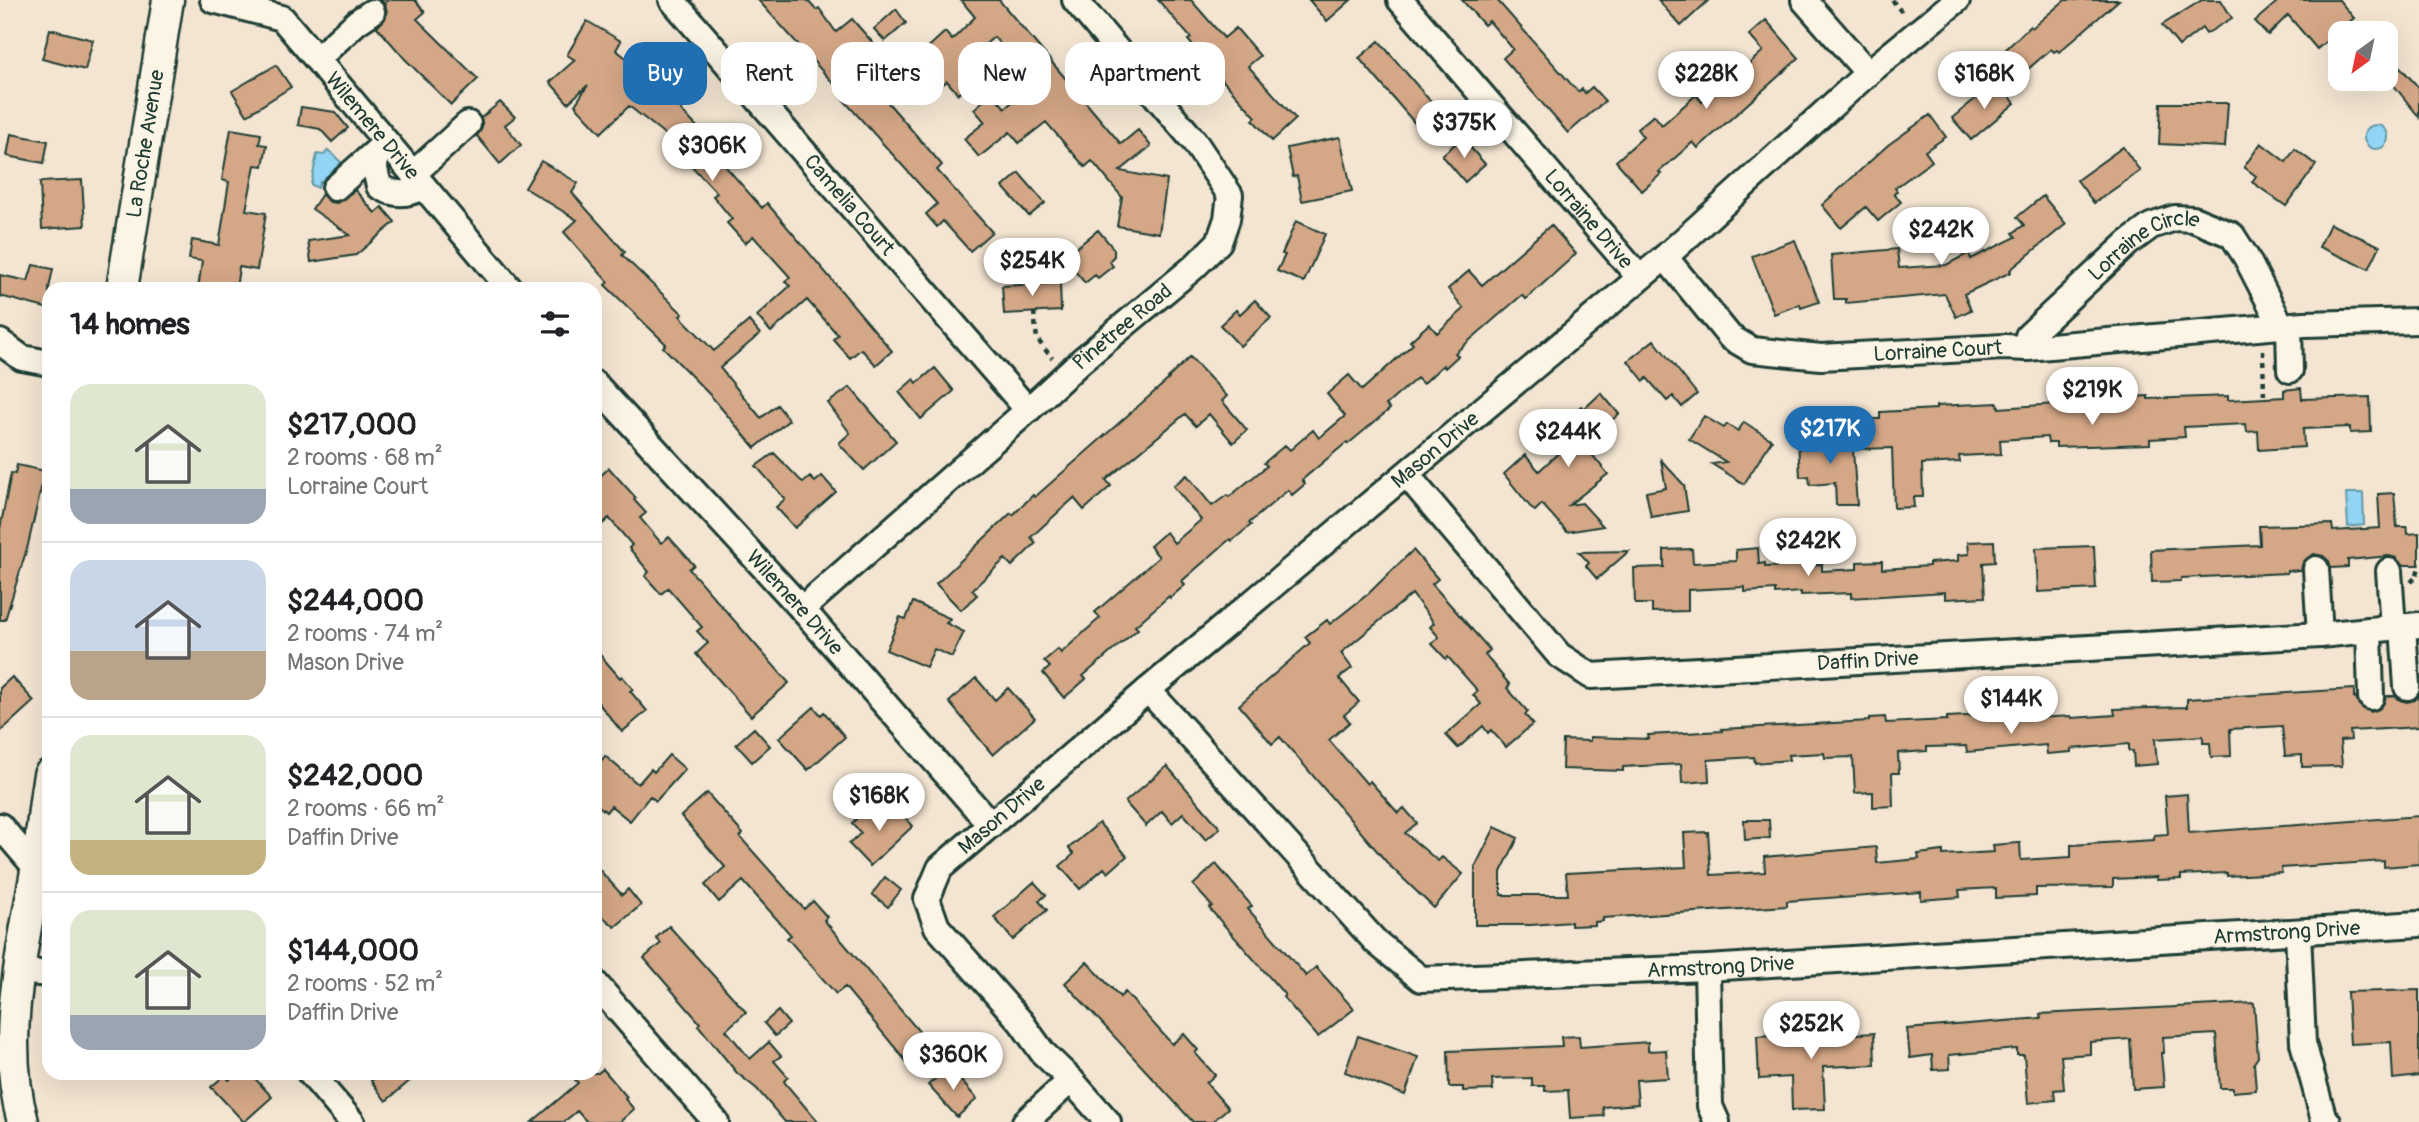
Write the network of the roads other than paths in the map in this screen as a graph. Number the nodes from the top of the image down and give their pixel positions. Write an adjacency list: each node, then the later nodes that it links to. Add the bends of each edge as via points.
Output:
1 (169, 0): 18 (main road, La Roche Avenue)
2 (213, 0): 8 (street, Wilemere Drive)
3 (673, 0): 27 (street, Camelia Court)
4 (1075, 0): 27 (street, Pinetree Road, via 1194,141 1230,195 1219,242)
5 (1400, 0): 17 (street, Lorraine Drive)
6 (1957, 0): 11 (street, Mason Drive)
7 (1813, 3): 11 (street)
8 (278, 8): 10 (street, Wilemere Drive)
9 (372, 12): 10 (street)
10 (317, 59): 13 (street, Wilemere Drive)
11 (1868, 73): 16 (street, Mason Drive)
12 (468, 124): 14 (street)
13 (381, 147): 14 (street, Wilemere Drive); 14 (street, via 374,169 379,186 391,194 403,194); 15 (street)
14 (419, 180): 19 (street, Wilemere Drive)
15 (335, 188)
16 (1665, 257): 17 (street, Mason Drive); 23 (street, Lorraine Court, via 1730,337 1752,350 1821,357)
17 (1639, 277): 28 (street, Mason Drive)
18 (123, 282)
19 (504, 282)
20 (2419, 321): 21 (street, Lorraine Court)
21 (2278, 327): 23 (street, Lorraine Court); 23 (street, Lorraine Circle, via 2232,235 2193,219 2175,218 2151,226 2128,243 2028,336); 25 (street)
22 (0, 342): 24 (street, via 22,358)
23 (2027, 348)
24 (42, 362)
25 (2290, 370)
26 (602, 392): 31 (street, Wilemere Drive)
27 (1028, 410): 31 (street, Pinetree Road)
28 (1408, 475): 34 (street, Daffin Drive, via 1559,655 1591,676); 36 (street, Mason Drive)
29 (2316, 569): 34 (street)
30 (2389, 571): 32 (street)
31 (802, 609): 39 (street, Wilemere Drive)
32 (2405, 626): 33 (street, Daffin Drive); 35 (street)
33 (2369, 630): 34 (street, Daffin Drive); 37 (street)
34 (2320, 635)
35 (2407, 687)
36 (1148, 690): 39 (street, Mason Drive); 44 (street, Armstrong Drive, via 1377,942 1421,979)
37 (2371, 696)
38 (42, 812): 41 (main road)
39 (991, 825): 50 (street, Mason Drive, via 940,868 926,899 937,927)
40 (0, 826): 41 (street)
41 (37, 869): 45 (main road)
42 (2419, 924): 43 (street, Armstrong Drive)
43 (2298, 932): 44 (street, Armstrong Drive); 57 (street, via 2303,1043)
44 (1707, 968): 56 (street, via 1710,1106)
45 (19, 971): 46 (street); 48 (main road)
46 (42, 973)
47 (602, 991): 53 (street)
48 (6, 1016): 51 (main road)
49 (324, 1080): 52 (street)
50 (1071, 1080): 54 (street); 55 (street)
51 (23, 1122)
52 (352, 1122)
53 (716, 1122)
54 (1025, 1122)
55 (1108, 1122)
56 (1717, 1122)
57 (2328, 1122)

